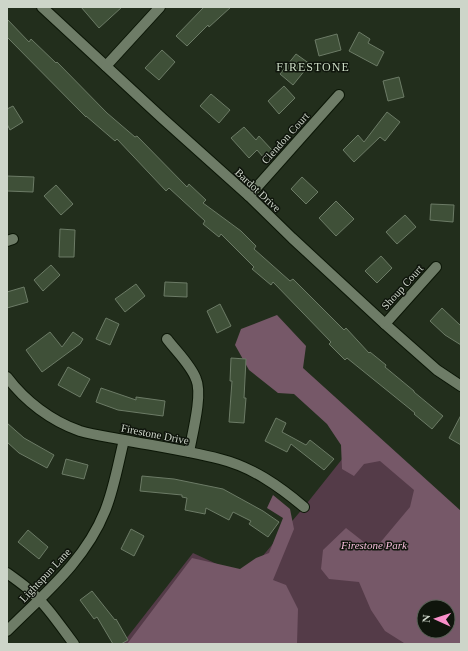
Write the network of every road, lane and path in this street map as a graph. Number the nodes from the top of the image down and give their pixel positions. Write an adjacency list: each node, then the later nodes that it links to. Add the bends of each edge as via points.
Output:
1 (42, 7): 3 (street, Bardot Drive)
2 (160, 7): 3 (street)
3 (106, 66): 5 (street, Bardot Drive)
4 (339, 95): 5 (street, Clendon Court)
5 (249, 196): 7 (street, Bardot Drive)
6 (436, 267): 7 (street, Shoup Court)
7 (385, 324): 10 (street, Bardot Drive, via 437,370)
8 (167, 339): 12 (street, via 188,366 198,387)
9 (7, 378): 11 (street, Firestone Drive, via 25,398 53,419 79,430)
10 (461, 386)
11 (124, 440): 12 (street, Firestone Drive); 15 (street, Lightspun Lane, via 112,490 99,523 72,566)
12 (189, 452): 13 (street, Firestone Drive, via 240,466 280,487)
13 (304, 507)
14 (7, 573): 15 (street)
15 (40, 600): 16 (street, Lightspun Lane); 17 (street)
16 (7, 631)
17 (74, 644)

